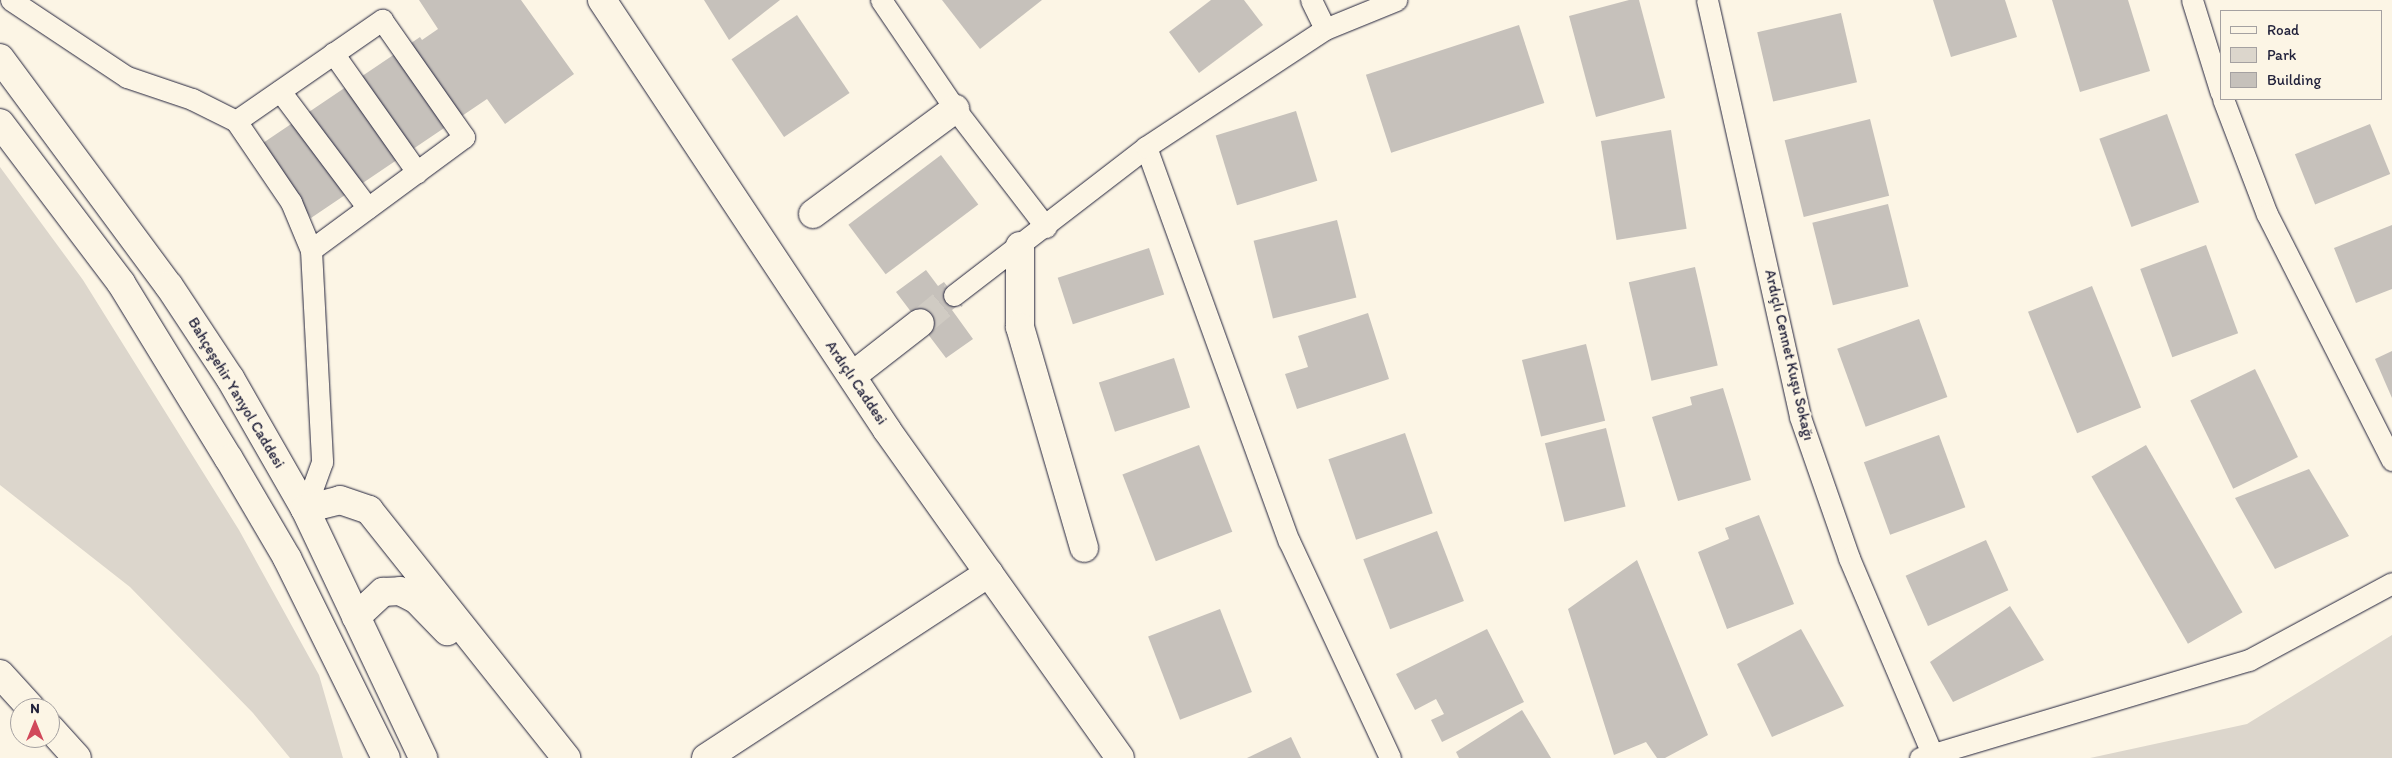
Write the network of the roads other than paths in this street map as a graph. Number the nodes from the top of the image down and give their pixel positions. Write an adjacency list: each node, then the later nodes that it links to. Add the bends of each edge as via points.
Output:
1 (11, 0): 15 (lane, via 127,77 192,99)
2 (602, 0): 26 (main road, Ardıçlı Caddesi)
3 (881, 0): 14 (lane)
4 (1311, 0): 8 (lane)
5 (1396, 0): 8 (lane)
6 (1708, 0): 37 (lane, Ardıçlı Cennet Kuşu Sokağı, via 1800,417 1849,558)
7 (2192, 0): 12 (lane)
8 (1325, 29): 17 (lane)
9 (333, 53): 11 (lane); 18 (lane); 18 (lane, via 382,20 388,28 464,137)
10 (0, 58): 28 (main road, Bahçeşehir Yanyol Caddesi, via 169,286 230,378)
11 (280, 90): 15 (lane); 19 (lane)
12 (2220, 90)
13 (2223, 100): 27 (lane, via 2267,214)
14 (955, 109): 20 (main road); 21 (lane)
15 (236, 121): 23 (lane, via 291,202)
16 (0, 123): 39 (main road, via 121,283 229,459 288,558)
17 (1146, 147): 21 (lane); 44 (lane, via 1289,541)
18 (417, 172): 19 (lane)
19 (368, 208): 23 (lane)
20 (813, 214)
21 (1046, 227): 22 (lane)
22 (1020, 246): 24 (lane); 29 (main road, via 1020,326)
23 (311, 250): 28 (lane, via 322,462)
24 (954, 295)
25 (920, 323): 26 (main road)
26 (852, 376): 30 (main road, Ardıçlı Caddesi)
27 (2392, 460)
28 (305, 508): 32 (main road, Bahçeşehir Yanyol Caddesi); 33 (main road, via 340,500 369,510)
29 (1084, 548)
30 (989, 573): 42 (main road); 43 (main road, Ardıçlı Caddesi)
31 (2392, 582): 37 (lane, via 2249,660)
32 (356, 617): 33 (main road, via 383,592 400,591 416,599 455,638); 40 (main road, Bahçeşehir Yanyol Caddesi)
33 (486, 661): 41 (main road)
34 (0, 674): 35 (main road)
35 (22, 698)
36 (60, 739): 38 (main road)
37 (1926, 756)
38 (77, 758)
39 (386, 758)
40 (423, 758)
41 (566, 758)
42 (706, 758)
43 (1120, 758)
44 (1390, 758)

